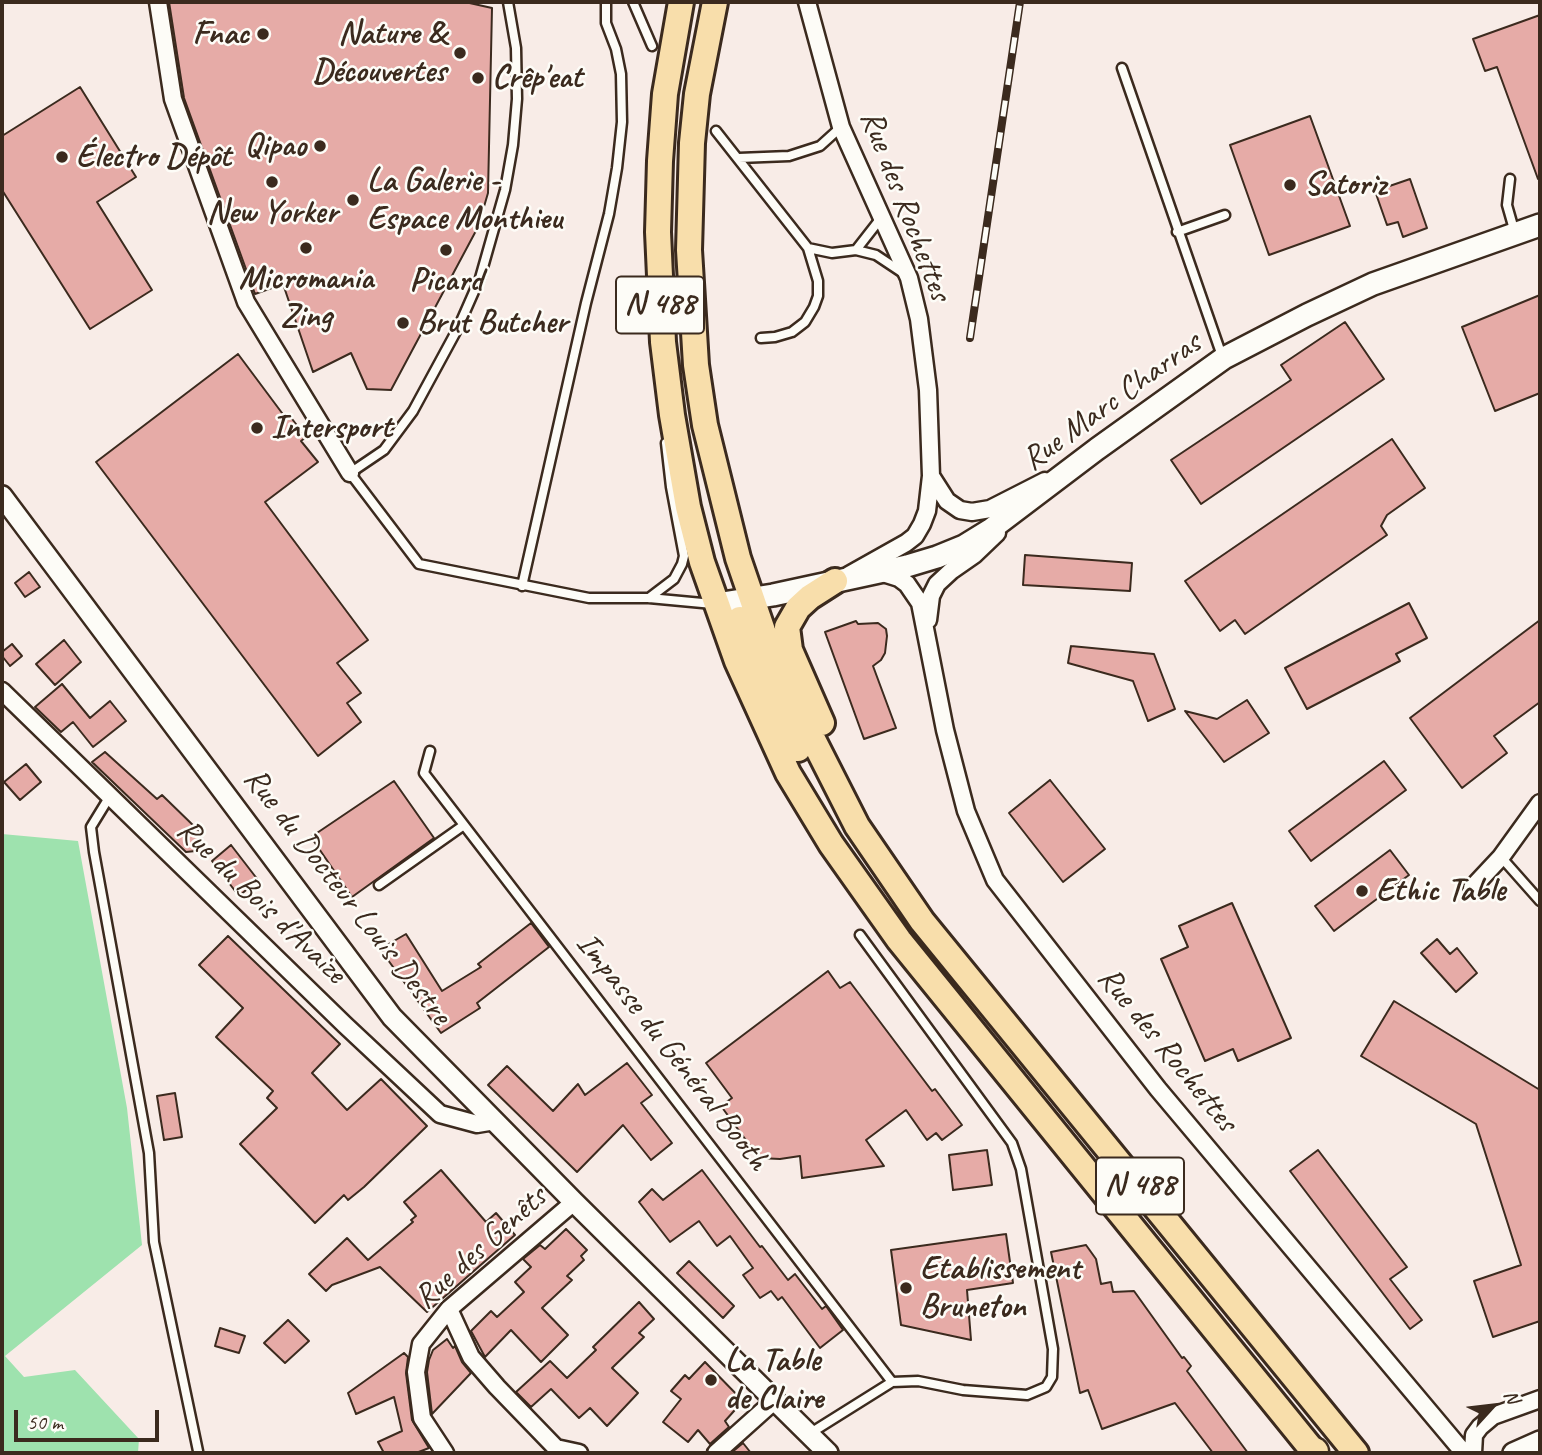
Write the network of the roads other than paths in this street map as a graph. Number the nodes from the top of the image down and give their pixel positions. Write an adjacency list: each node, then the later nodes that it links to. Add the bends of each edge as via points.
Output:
1 (158, 2): 25 (street, via 173,99 246,302)
2 (508, 2): 25 (lane, via 516,58 513,145 480,278 413,411 384,450)
3 (606, 2): 32 (lane, via 606,23 621,74 617,168)
4 (633, 2): 8 (lane)
5 (681, 2): 24 (main road, N 488, via 665,94 658,232)
6 (715, 2): 34 (main road, N 488, via 692,143 691,302 705,425)
7 (807, 2): 10 (street, Rue des Rochettes)
8 (652, 46)
9 (1122, 68): 17 (lane)
10 (841, 127): 12 (lane, via 820,146 799,153); 15 (street, Rue des Rochettes)
11 (716, 131): 12 (lane)
12 (739, 158): 19 (lane)
13 (1510, 179): 18 (lane, via 1507,205)
14 (1226, 215): 17 (lane)
15 (882, 216): 20 (lane); 21 (street, Rue des Rochettes)
16 (1540, 225): 18 (main road, Rue Marc Charras)
17 (1177, 233): 23 (lane)
18 (1515, 233): 23 (main road, Rue Marc Charras, via 1373,284)
19 (808, 248): 20 (lane, via 832,253); 22 (lane, via 818,281 814,307 792,332)
20 (856, 250): 21 (lane, via 876,255)
21 (909, 278): 27 (street, Rue des Rochettes, via 928,390)
22 (761, 338)
23 (1224, 358): 26 (main road, Rue Marc Charras)
24 (672, 415): 33 (lane, via 666,456 684,556 674,579); 34 (main road, via 693,457 730,583); 35 (main road, N 488, via 688,507)
25 (350, 473): 32 (lane, via 419,564)
26 (1062, 475): 27 (street, via 990,509 972,512 947,501); 29 (main road, Rue Marc Charras)
27 (931, 476): 31 (street, Rue des Rochettes, via 927,511 915,536)
28 (2, 496): 48 (street, Rue du Docteur Louis Destre, via 393,1017)
29 (1016, 510): 30 (main road, Rue Marc Charras, via 964,546); 36 (street, Rue des Rochettes, via 985,545 937,584)
30 (880, 572): 31 (main road, Rue Marc Charras); 36 (street, Rue des Rochettes, via 900,578 915,592)
31 (838, 580): 34 (main road, Rue Marc Charras); 42 (main road, via 798,608 787,627 787,637 847,782)
32 (522, 586): 33 (lane, via 589,598)
33 (649, 598): 35 (lane)
34 (751, 599): 35 (main road, Rue Marc Charras); 42 (main road, N 488, via 792,698)
35 (716, 604): 42 (main road, via 740,620 770,695 816,783 831,804); 61 (main road, N 488, via 788,773 831,844 900,940)
36 (927, 630): 63 (street, Rue des Rochettes, via 966,811 995,880 1158,1090)
37 (2, 691): 39 (street, Rue du Bois d'Avaize)
38 (430, 751): 41 (lane, Impasse du Général Booth, via 424,773)
39 (110, 796): 48 (street, Rue du Bois d'Avaize, via 440,1114 477,1124); 56 (lane, via 91,827 94,852 149,1153 154,1242)
40 (1540, 803): 43 (street)
41 (464, 825): 44 (lane); 51 (lane, Impasse du Général Booth)
42 (857, 826): 62 (main road, N 488, via 922,921)
43 (1501, 857): 45 (street); 46 (lane)
44 (379, 884)
45 (1472, 888)
46 (1540, 901)
47 (860, 935): 51 (lane, via 1012,1143 1021,1169 1053,1349 1052,1377 1046,1387 1027,1395)
48 (495, 1121): 49 (street, Rue du Docteur Louis Destre)
49 (574, 1202): 50 (street, Rue des Genêts); 53 (street, Rue du Docteur Louis Destre)
50 (449, 1309): 57 (street, Rue des Genêts, via 421,1344 416,1372 422,1418); 58 (street, via 471,1357 497,1387 556,1448)
51 (892, 1382): 54 (lane)
52 (1540, 1399): 64 (street, via 1493,1416 1474,1435)
53 (774, 1401): 54 (street, Rue du Docteur Louis Destre); 59 (street)
54 (808, 1434): 60 (street, Rue du Docteur Louis Destre)
55 (1540, 1441): 65 (street)
56 (198, 1451)
57 (445, 1453)
58 (579, 1453)
59 (716, 1453)
60 (828, 1453)
61 (1314, 1453)
62 (1356, 1453)
63 (1464, 1453)
64 (1473, 1453)
65 (1513, 1453)

